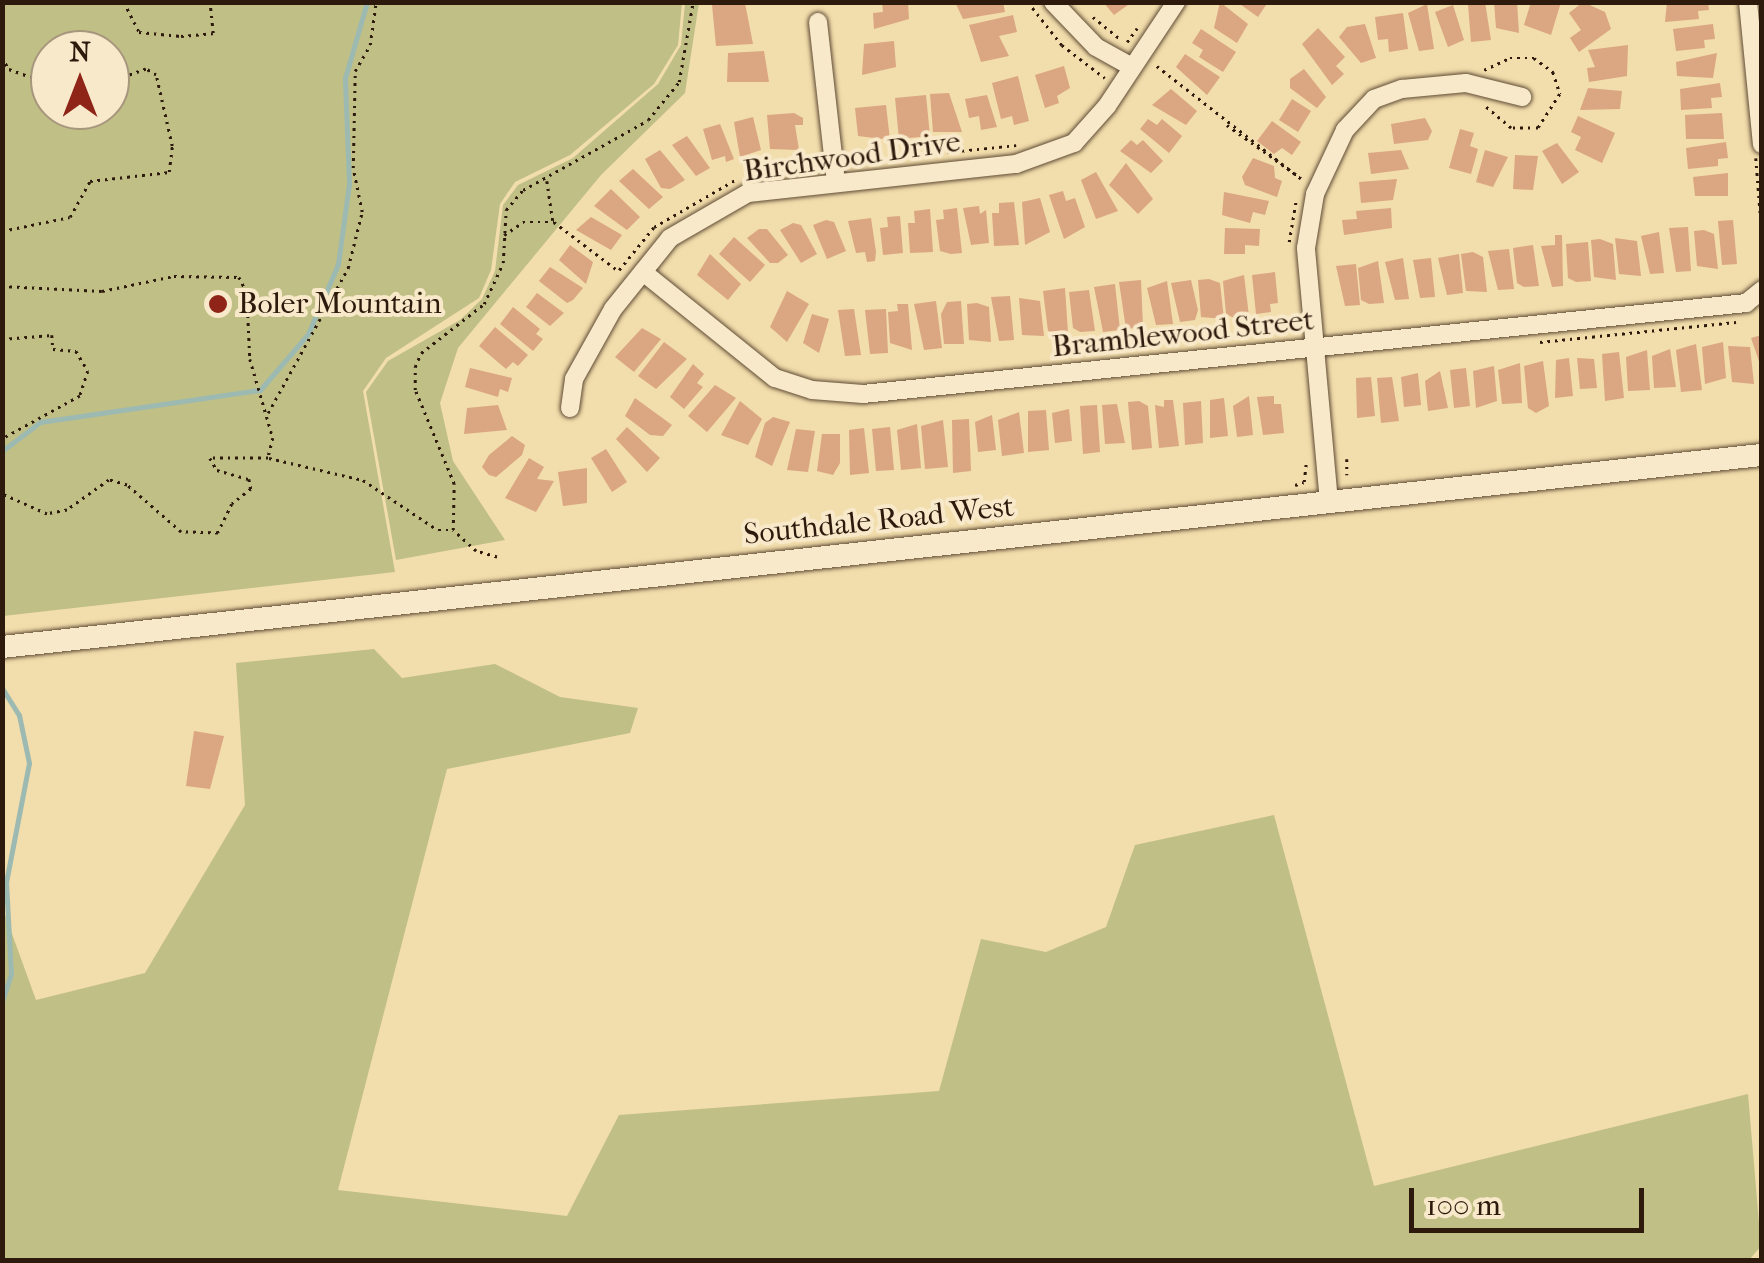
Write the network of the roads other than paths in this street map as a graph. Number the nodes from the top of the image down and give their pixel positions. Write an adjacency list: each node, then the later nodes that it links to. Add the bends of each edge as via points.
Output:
1 (1053, 2): 6 (street, via 1096,47)
2 (1176, 2): 6 (street, Birchwood Drive)
3 (1748, 2): 5 (street)
4 (818, 22): 9 (street)
5 (1757, 32): 8 (street)
6 (1132, 67): 9 (street, Birchwood Drive, via 1074,143 1016,164)
7 (1522, 97): 12 (street, via 1466,82 1402,89 1374,99 1345,130 1316,194 1306,248)
8 (1762, 144)
9 (836, 182): 10 (street, Birchwood Drive, via 748,193 716,208 670,238)
10 (639, 278): 12 (street, Bramblewood Street, via 776,378 812,390 863,394); 13 (street, Birchwood Drive, via 574,379)
11 (1762, 290): 12 (street, Bramblewood Street, via 1746,303)
12 (1314, 349): 15 (street)
13 (570, 408)
14 (1762, 455): 15 (main road, Southdale Road West)
15 (1329, 502): 16 (main road, Southdale Road West)
16 (2, 647)

